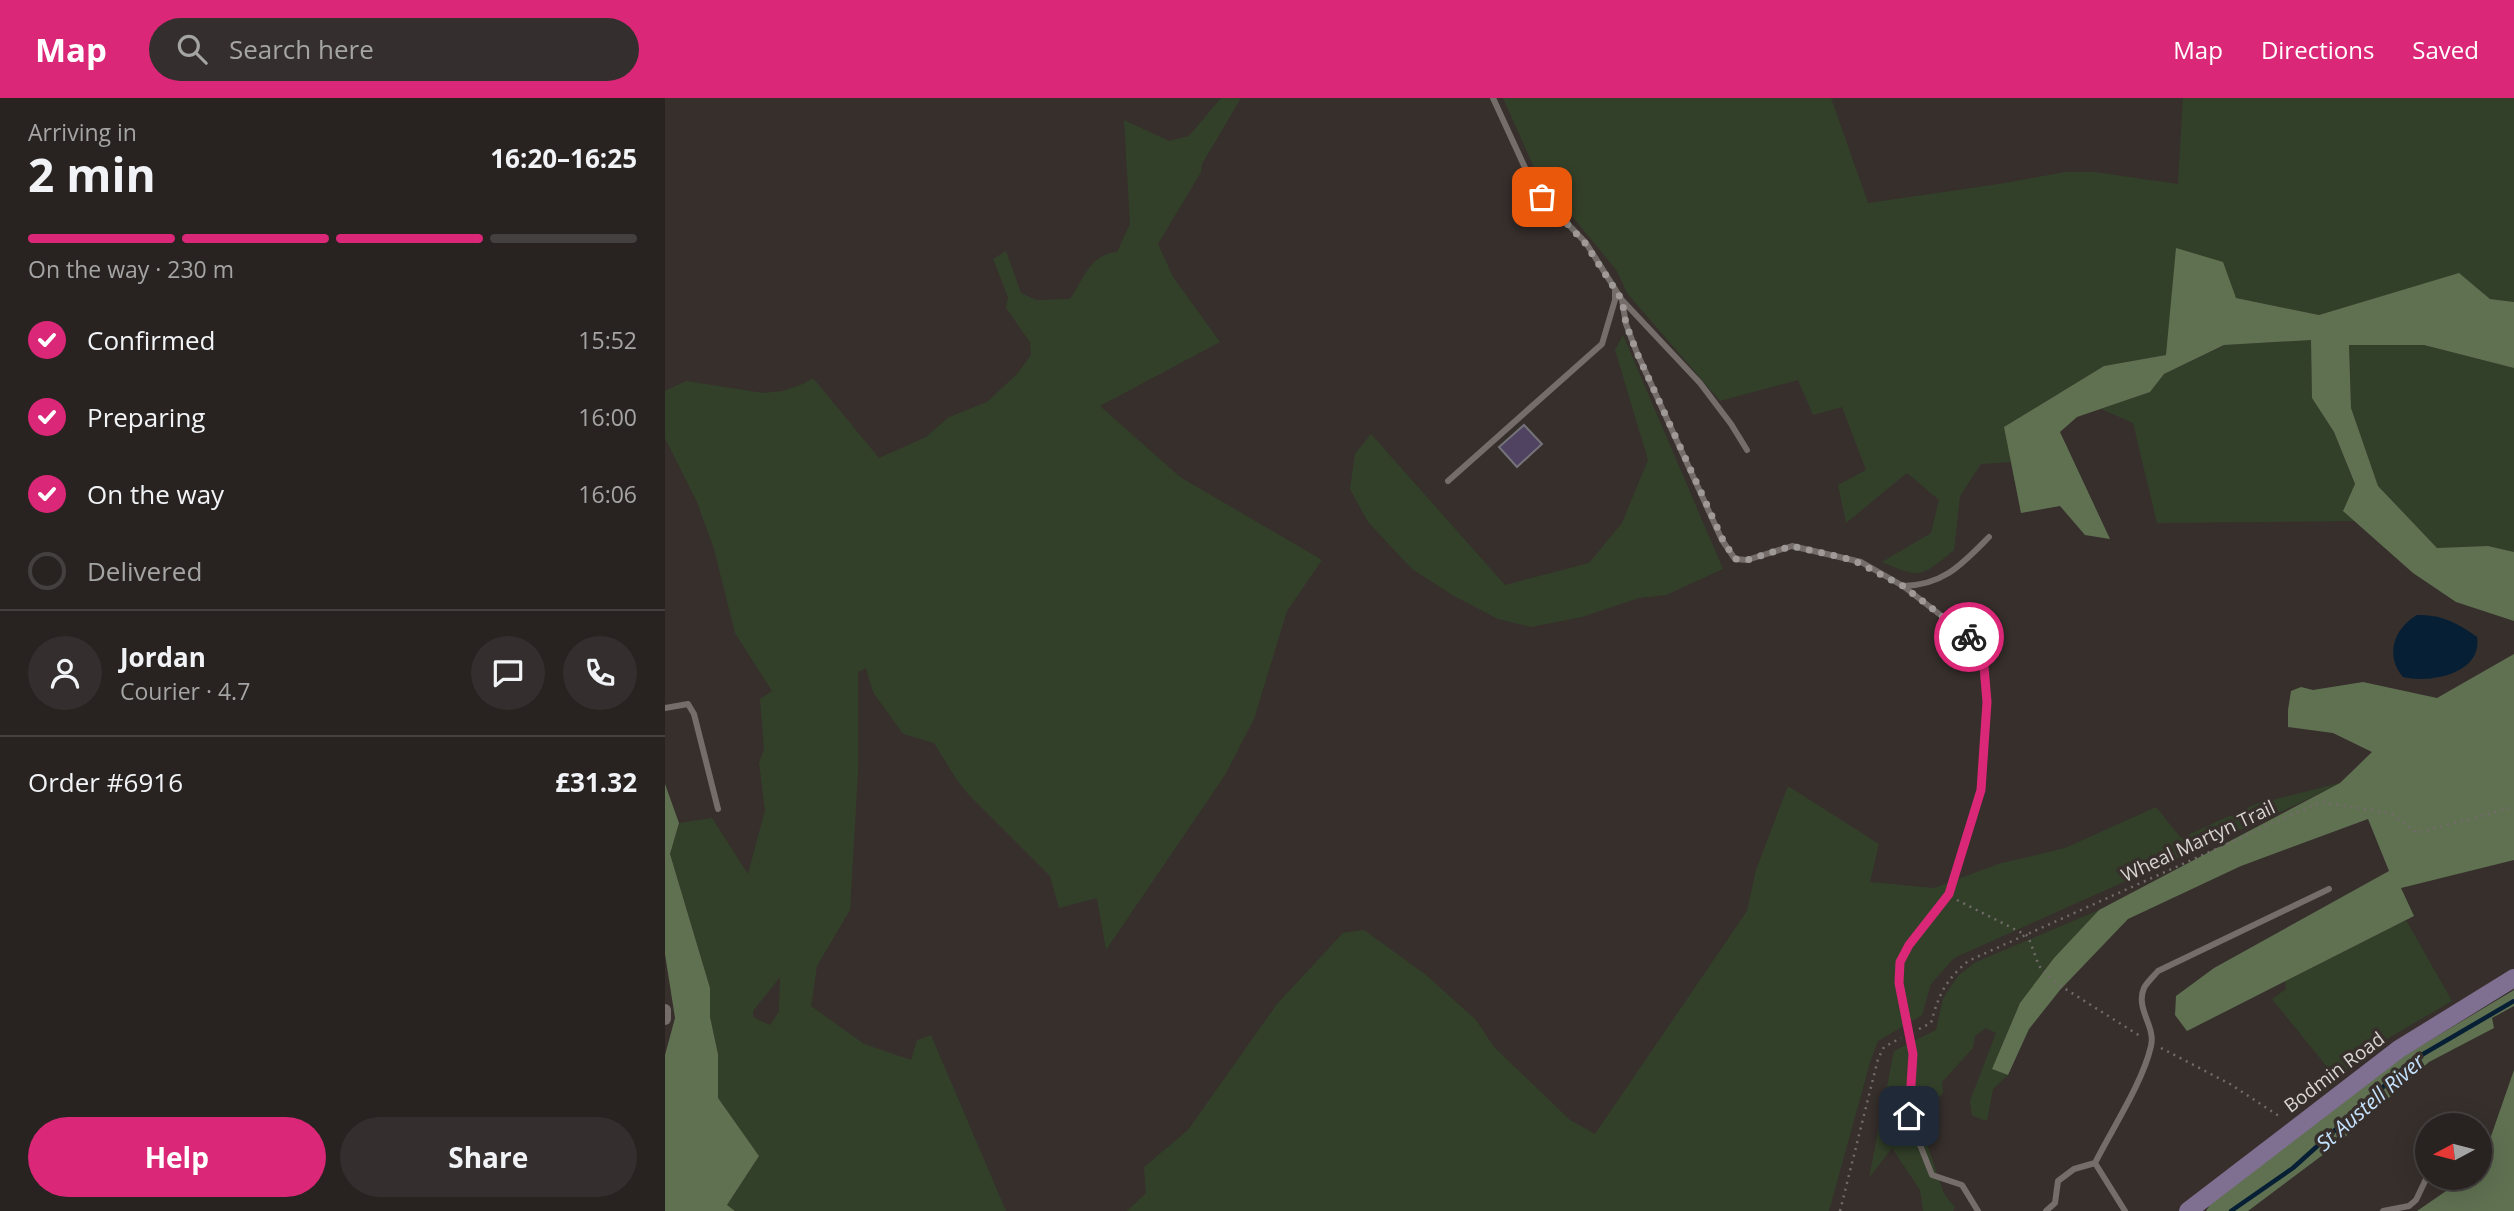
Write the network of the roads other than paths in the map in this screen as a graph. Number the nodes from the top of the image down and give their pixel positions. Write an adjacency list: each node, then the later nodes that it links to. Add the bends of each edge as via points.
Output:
1 (1493, 98): 2 (lane, via 1532,183 1585,243)
2 (1615, 288): 3 (lane); 5 (lane, via 1602,344)
3 (1622, 300): 4 (lane, via 1700,383); 7 (lane, via 1637,353 1735,559 1805,547 1860,562)
4 (1747, 450)
5 (1448, 481)
6 (1989, 537): 7 (lane, via 1944,577 1923,586)
7 (1903, 586): 16 (lane, via 1973,641 1983,655 1987,702 1981,790 1949,894 1909,945 1900,962 1899,983 1913,1054 1909,1116 1932,1175 1962,1185)
8 (665, 708): 9 (lane, via 688,704 694,714)
9 (718, 809)
10 (2329, 889): 14 (lane, via 2158,971 2144,988 2142,1008 2152,1044)
11 (2514, 978): 19 (main road, Bodmin Road, via 2399,1049)
12 (665, 1010): 13 (street)
13 (665, 1019)
14 (2095, 1163): 17 (lane, via 2074,1169 2058,1181 2055,1203); 18 (lane)
15 (2421, 1190): 20 (lane, via 2409,1206)
16 (1978, 1211)
17 (2046, 1211)
18 (2125, 1211)
19 (2188, 1211)
20 (2383, 1211)

